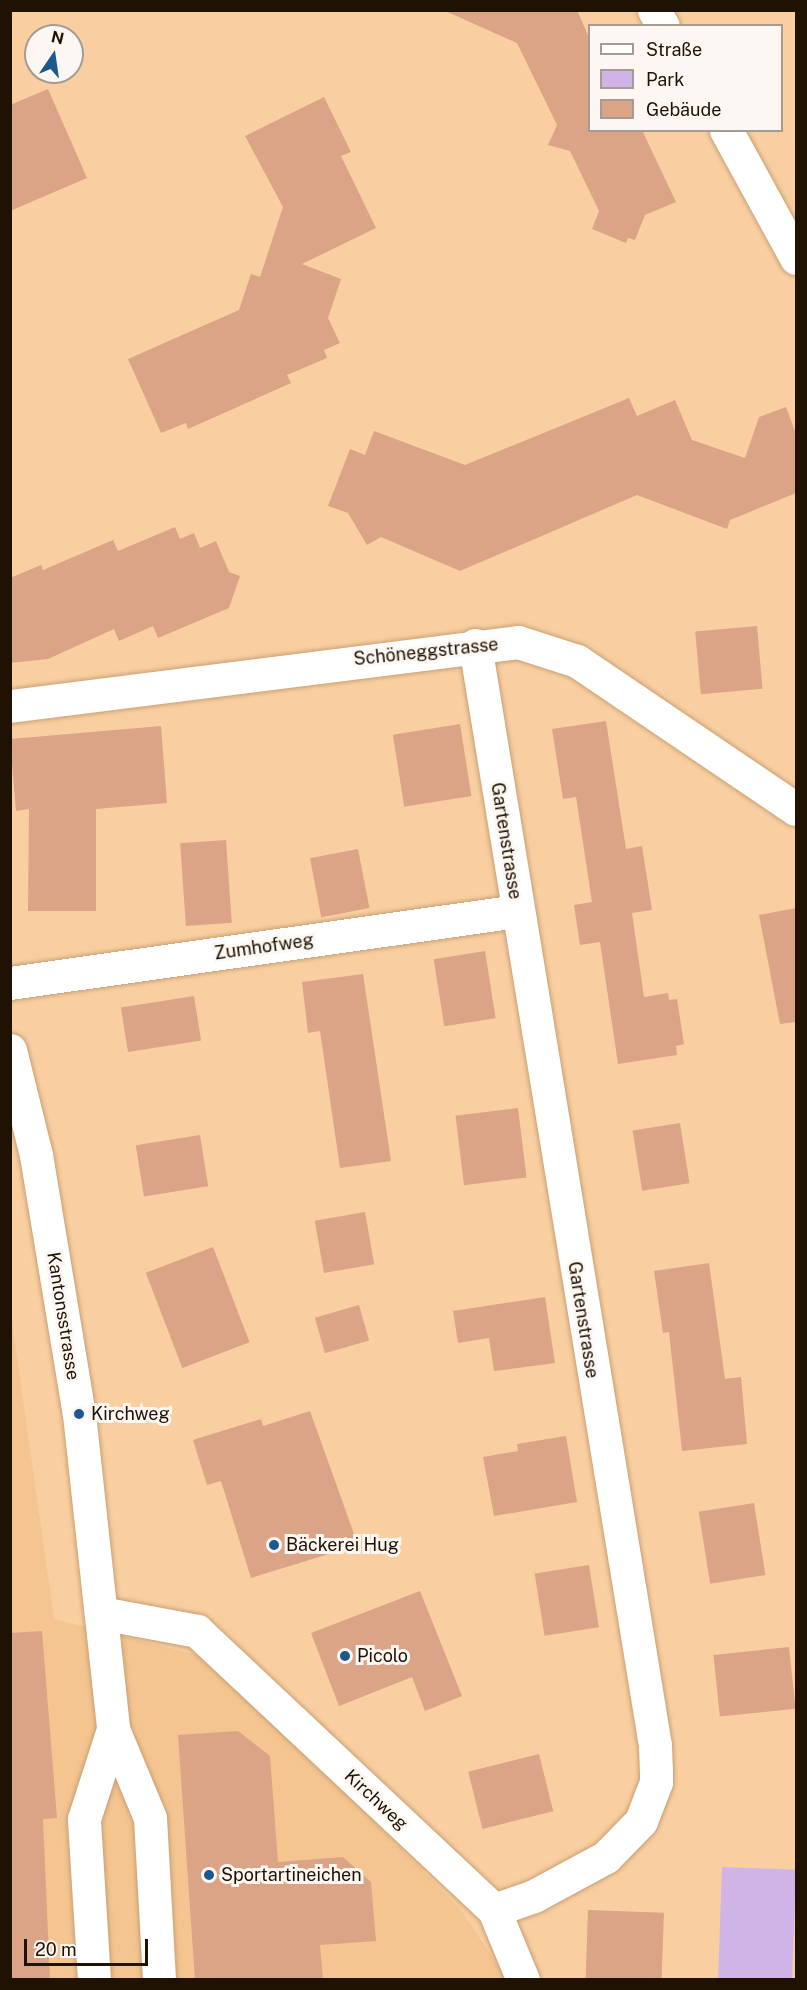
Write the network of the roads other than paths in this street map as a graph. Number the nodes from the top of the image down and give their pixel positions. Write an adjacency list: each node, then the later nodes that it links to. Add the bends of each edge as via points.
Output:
1 (654, 10): 2 (street)
2 (662, 24)
3 (727, 132): 4 (street)
4 (796, 258)
5 (475, 645): 6 (street, Schöneggstrasse); 7 (street, Schöneggstrasse, via 518,642 577,661); 8 (street, Gartenstrasse)
6 (10, 706)
7 (796, 809)
8 (517, 911): 9 (street, Zumhofweg); 13 (street, Gartenstrasse, via 655,1745 656,1782 641,1821 606,1857 534,1896)
9 (10, 983)
10 (10, 1050): 11 (street, Kantonsstrasse, via 36,1155 79,1414)
11 (101, 1613): 12 (street, Kantonsstrasse); 13 (street, Kirchweg, via 197,1631)
12 (113, 1729): 14 (street, Kantonsstrasse, via 84,1819); 15 (street, Kantonsstrasse, via 150,1818)
13 (494, 1910): 16 (street, Kirchweg)
14 (94, 1980)
15 (159, 1980)
16 (523, 1980)

